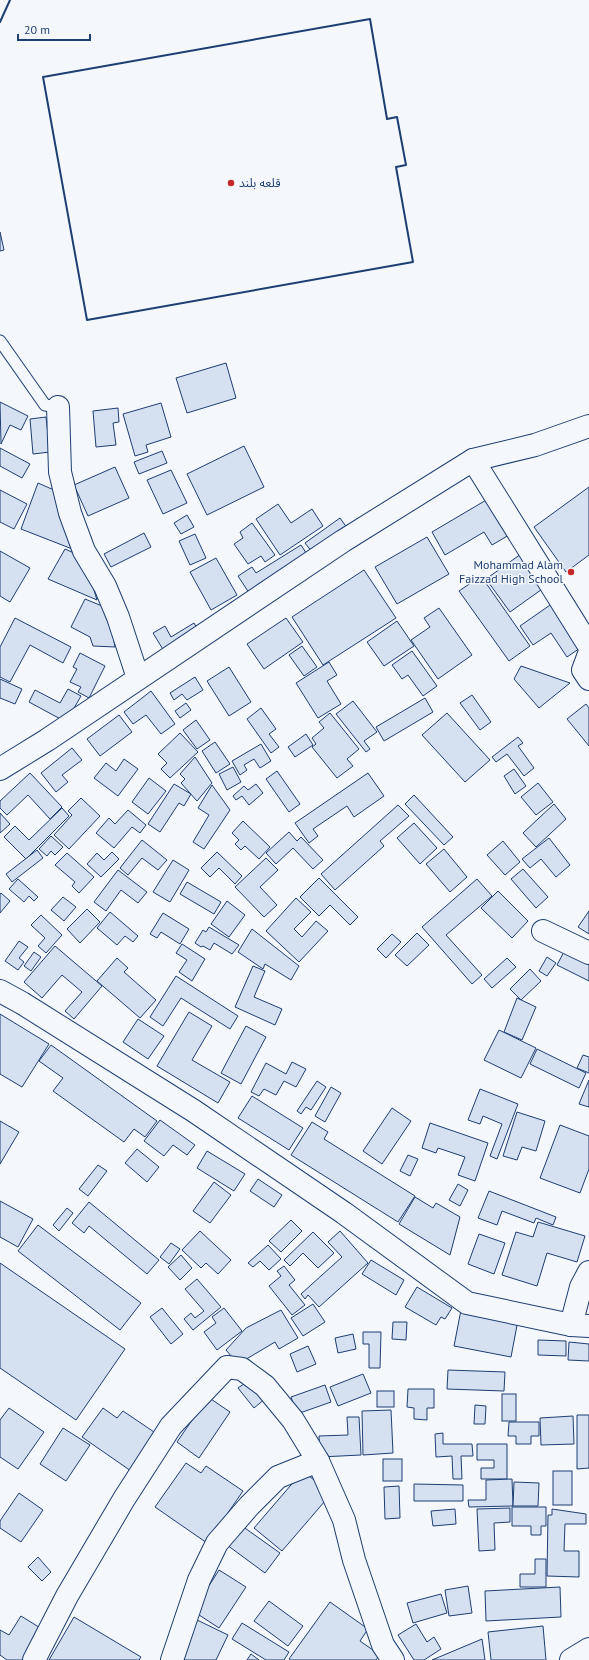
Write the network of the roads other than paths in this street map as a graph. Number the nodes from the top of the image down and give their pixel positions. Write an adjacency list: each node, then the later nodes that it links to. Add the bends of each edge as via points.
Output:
1 (0, 341): 2 (lane, via 45,405)
2 (58, 407): 7 (street, via 60,472 70,513 84,551 105,586 116,611)
3 (589, 426): 4 (street, via 535,445)
4 (473, 460): 5 (street); 7 (street, via 343,541)
5 (589, 646)
6 (589, 654): 8 (street, via 583,670)
7 (138, 678): 9 (street)
8 (589, 679)
9 (0, 769)
10 (543, 931): 11 (street)
11 (589, 953)
12 (0, 992): 14 (street, via 22,1003 194,1111 344,1213 467,1302)
13 (589, 1272): 14 (street, via 581,1287)
14 (580, 1325)
15 (318, 1460): 17 (street, via 293,1420 265,1386 242,1369 228,1367 171,1426 67,1596); 18 (street, via 278,1477 217,1543 199,1580); 19 (street, via 344,1520 354,1560 383,1645)
16 (589, 1649): 20 (street)
17 (34, 1660)
18 (172, 1660)
19 (393, 1660)
20 (571, 1660)

